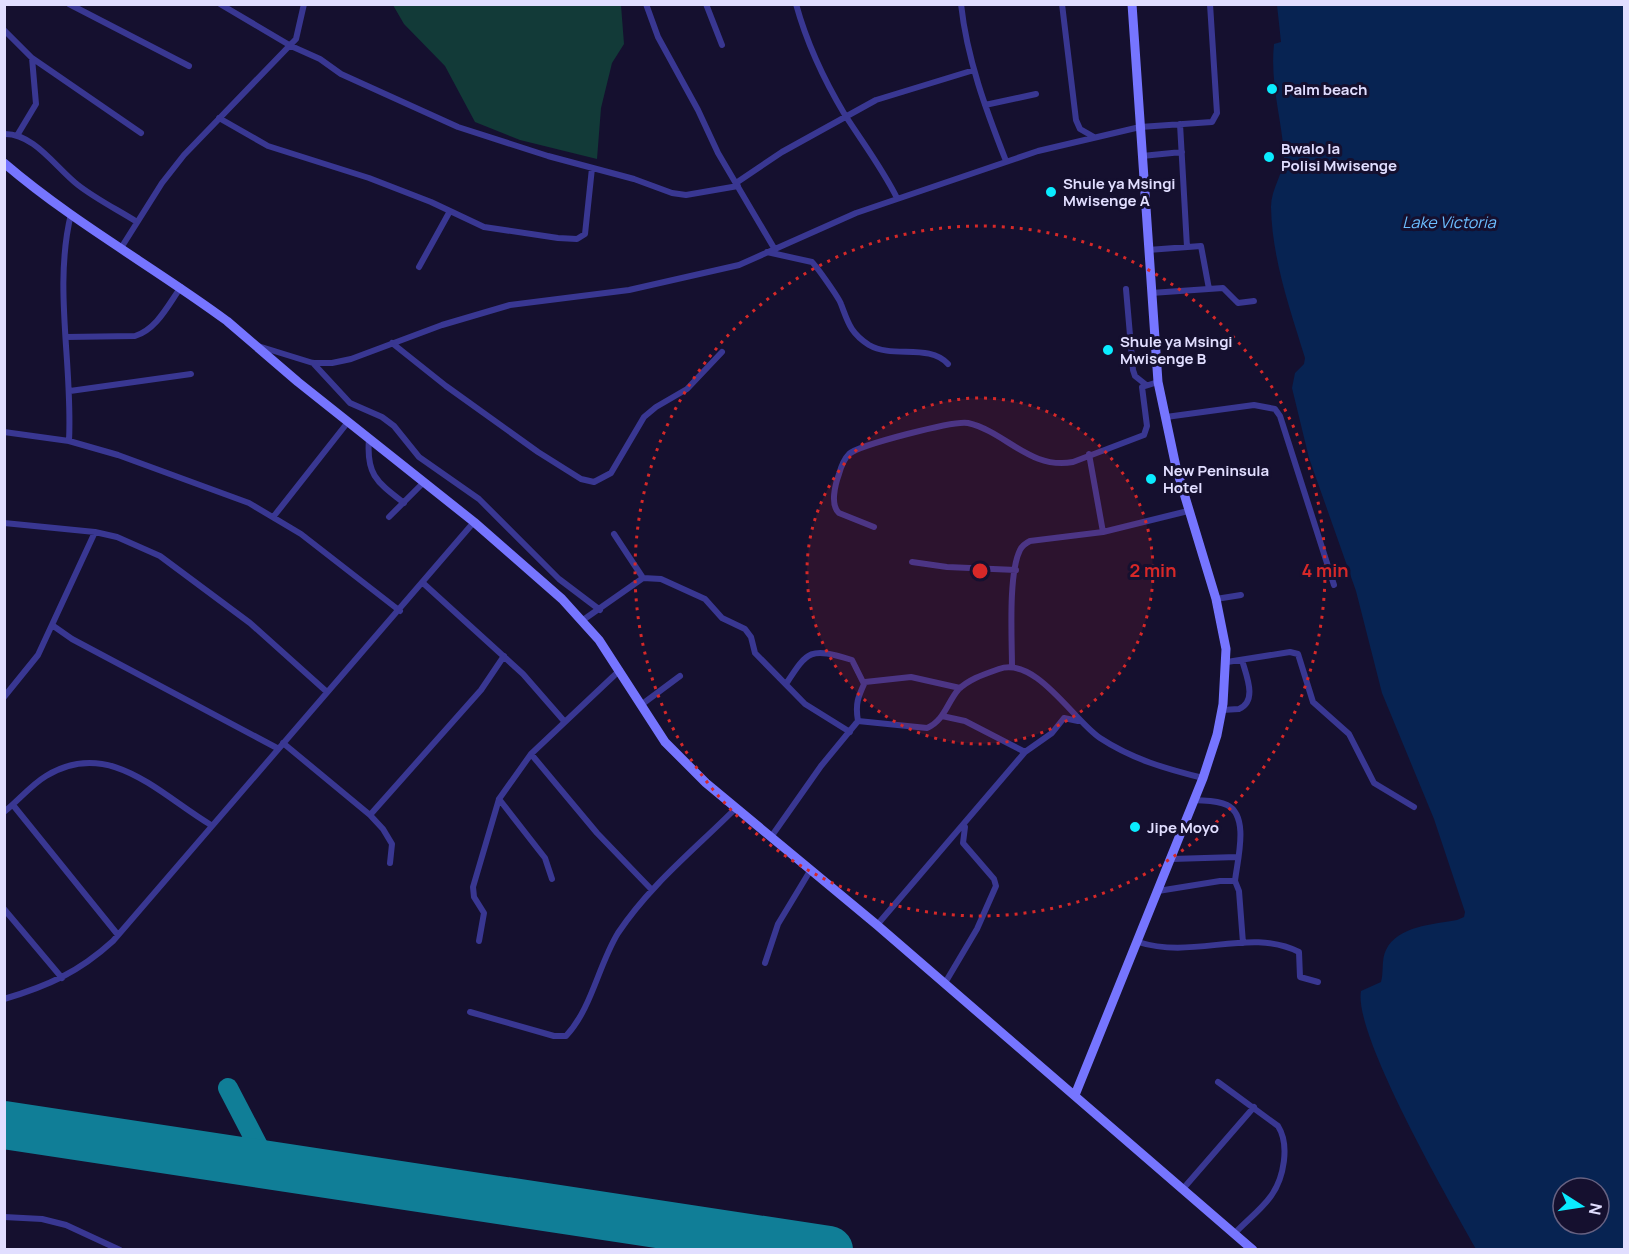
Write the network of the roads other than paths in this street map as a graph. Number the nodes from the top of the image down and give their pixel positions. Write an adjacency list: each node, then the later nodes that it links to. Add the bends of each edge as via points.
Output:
1 (69, 4): 15 (street)
2 (220, 4): 13 (street)
3 (304, 4): 13 (street, via 299,33)
4 (646, 4): 32 (street, via 662,46)
5 (706, 4): 12 (street)
6 (796, 4): 19 (street, via 806,39)
7 (961, 4): 16 (street)
8 (1062, 4): 26 (street, via 1076,120 1080,129)
9 (1132, 4): 22 (main road)
10 (1210, 4): 21 (street, via 1217,116 1212,122)
11 (4, 30): 14 (street)
12 (722, 45)
13 (291, 46): 20 (street); 31 (street, via 348,78 458,127)
14 (32, 58): 23 (street); 25 (street, via 36,104)
15 (189, 66)
16 (974, 70): 18 (street); 19 (street, via 876,100)
17 (1036, 93): 18 (street)
18 (985, 105): 29 (street)
19 (846, 116): 32 (street); 33 (street)
20 (219, 118): 34 (street, via 268,146 369,178); 36 (street, via 184,155)
21 (1180, 124): 22 (street); 27 (street)
22 (1140, 127): 26 (street); 28 (main road)
23 (141, 133)
24 (4, 134): 25 (street)
25 (18, 134): 36 (street, via 79,186)
26 (1094, 137): 29 (street)
27 (1182, 152): 28 (street); 37 (street)
28 (1142, 156): 40 (main road)
29 (1006, 161): 33 (street)
30 (4, 163): 35 (main road)
31 (592, 168): 32 (street, via 686,195); 34 (street, via 582,237 496,230)
32 (737, 184): 39 (street)
33 (897, 198): 39 (street)
34 (450, 211): 42 (street)
35 (70, 214): 38 (main road); 48 (street, via 63,261)
36 (137, 222): 38 (street)
37 (1187, 247): 40 (street); 45 (street, via 1197,245 1204,249)
38 (121, 248): 43 (main road)
39 (774, 248): 41 (street)
40 (1148, 250): 46 (main road)
41 (766, 252): 49 (street, via 739,265 674,282 499,308); 53 (street, via 812,262 841,303 851,331 871,346 893,352 936,354)
42 (419, 267)
43 (181, 287): 48 (street, via 155,324 143,334); 50 (main road)
44 (1126, 289): 56 (street, via 1133,370)
45 (1209, 289): 46 (street); 47 (street, via 1226,289 1238,303)
46 (1151, 293): 55 (main road)
47 (1254, 301)
48 (66, 337): 57 (street)
49 (392, 343): 51 (street, via 538,452 574,475 594,482 611,472 644,417 687,389); 52 (street, via 351,359)
50 (257, 346): 52 (street); 59 (main road)
51 (722, 352)
52 (313, 363): 82 (street, via 350,403 394,426 419,457 479,499 559,579)
53 (948, 364)
54 (191, 374): 57 (street)
55 (1158, 382): 56 (street); 58 (main road)
56 (1145, 384): 63 (street, via 1141,391 1147,426 1144,435)
57 (70, 391): 62 (street)
58 (1166, 417): 66 (main road); 79 (street, via 1254,405 1275,409)
59 (348, 422): 61 (main road); 67 (street)
60 (4, 432): 62 (street)
61 (369, 439): 64 (main road); 65 (street, via 372,474)
62 (69, 441): 67 (street, via 159,468)
63 (1089, 454): 71 (street, via 1073,462 1051,463 1032,458 965,422 862,447 843,462 834,504 839,513); 73 (street)
64 (423, 482): 65 (street); 69 (main road)
65 (404, 502): 68 (street)
66 (1188, 511): 73 (street); 81 (main road)
67 (274, 516): 83 (street)
68 (389, 517)
69 (474, 522): 78 (street); 84 (main road)
70 (4, 523): 72 (street)
71 (873, 527)
72 (95, 532): 85 (street); 95 (street, via 142,547 178,568 250,623)
73 (1103, 532): 76 (street, via 1030,541 1020,549)
74 (614, 534): 77 (street)
75 (912, 562): 76 (street)
76 (1016, 570): 89 (street)
77 (643, 578): 82 (street); 92 (street, via 661,579 705,599 722,618 749,633 755,653)
78 (423, 583): 83 (street); 86 (street)
79 (1334, 585)
80 (1240, 595): 81 (street)
81 (1216, 599): 88 (main road)
82 (600, 610): 84 (street)
83 (400, 611): 95 (street)
84 (583, 620): 90 (main road)
85 (52, 625): 96 (street, via 38,655); 104 (street, via 90,649)
86 (504, 656): 101 (street); 114 (street, via 481,690)
87 (1242, 660): 88 (street); 98 (street, via 1250,692 1248,701 1239,709); 111 (street, via 1298,654 1313,702 1349,734 1374,783)
88 (1227, 662): 98 (main road)
89 (1012, 667): 94 (street, via 1000,668); 100 (street, via 1054,690)
90 (620, 670): 97 (main road); 101 (street)
91 (680, 676): 97 (street)
92 (786, 684): 93 (street, via 803,658 814,653 852,660); 103 (street, via 805,704)
93 (865, 685): 94 (street, via 891,677 910,677); 102 (street, via 855,705)
94 (960, 688): 99 (street)
95 (327, 692): 104 (street)
96 (4, 697)
97 (641, 705): 112 (main road, via 665,741)
98 (1222, 710): 107 (main road)
99 (942, 716): 102 (street, via 927,728); 105 (street, via 965,721)
100 (1079, 721): 105 (street, via 1064,718 1052,733); 107 (street, via 1131,756)
101 (564, 722): 106 (street)
102 (858, 722): 103 (street)
103 (850, 732): 117 (street)
104 (280, 746): 114 (street); 116 (street)
105 (1025, 752): 115 (street)
106 (531, 754): 108 (street); 124 (street, via 597,833)
107 (1203, 778): 109 (main road)
108 (499, 799): 122 (street, via 545,858); 129 (street, via 473,887 484,914)
109 (1194, 800): 118 (street, via 1226,804 1236,812 1240,827); 119 (main road)
110 (13, 805): 113 (street); 116 (street, via 60,768 98,761 126,770); 128 (street)
111 (1414, 807)
112 (735, 809): 117 (main road); 124 (street)
113 (4, 812)
114 (370, 815): 120 (street, via 392,844)
115 (967, 821): 127 (street); 134 (street, via 961,840 996,885 977,929)
116 (211, 825): 128 (street)
117 (771, 837): 121 (main road)
118 (1237, 857): 119 (street); 123 (street)
119 (1172, 859): 125 (main road)
120 (390, 863)
121 (810, 871): 127 (main road); 132 (street, via 778,924)
122 (552, 879)
123 (1235, 881): 125 (street); 131 (street)
124 (651, 889): 137 (street, via 609,950 576,1026 566,1036)
125 (1158, 891): 130 (main road)
126 (4, 909): 133 (street)
127 (877, 925): 134 (main road)
128 (118, 935): 133 (street)
129 (479, 941)
130 (1138, 942): 131 (street, via 1152,947 1189,949); 139 (main road)
131 (1243, 943): 135 (street, via 1271,942 1299,952 1300,976)
132 (765, 963)
133 (62, 978): 136 (street, via 44,988)
134 (945, 982): 139 (main road)
135 (1317, 982)
136 (4, 999)
137 (470, 1012)
138 (1218, 1082): 140 (street)
139 (1075, 1095): 141 (main road)
140 (1254, 1107): 141 (street); 143 (street, via 1278,1126 1285,1147 1271,1196)
141 (1182, 1190): 143 (main road)
142 (4, 1217): 144 (street, via 66,1225)
143 (1235, 1233): 145 (main road)
144 (120, 1250)
145 (1253, 1250)

